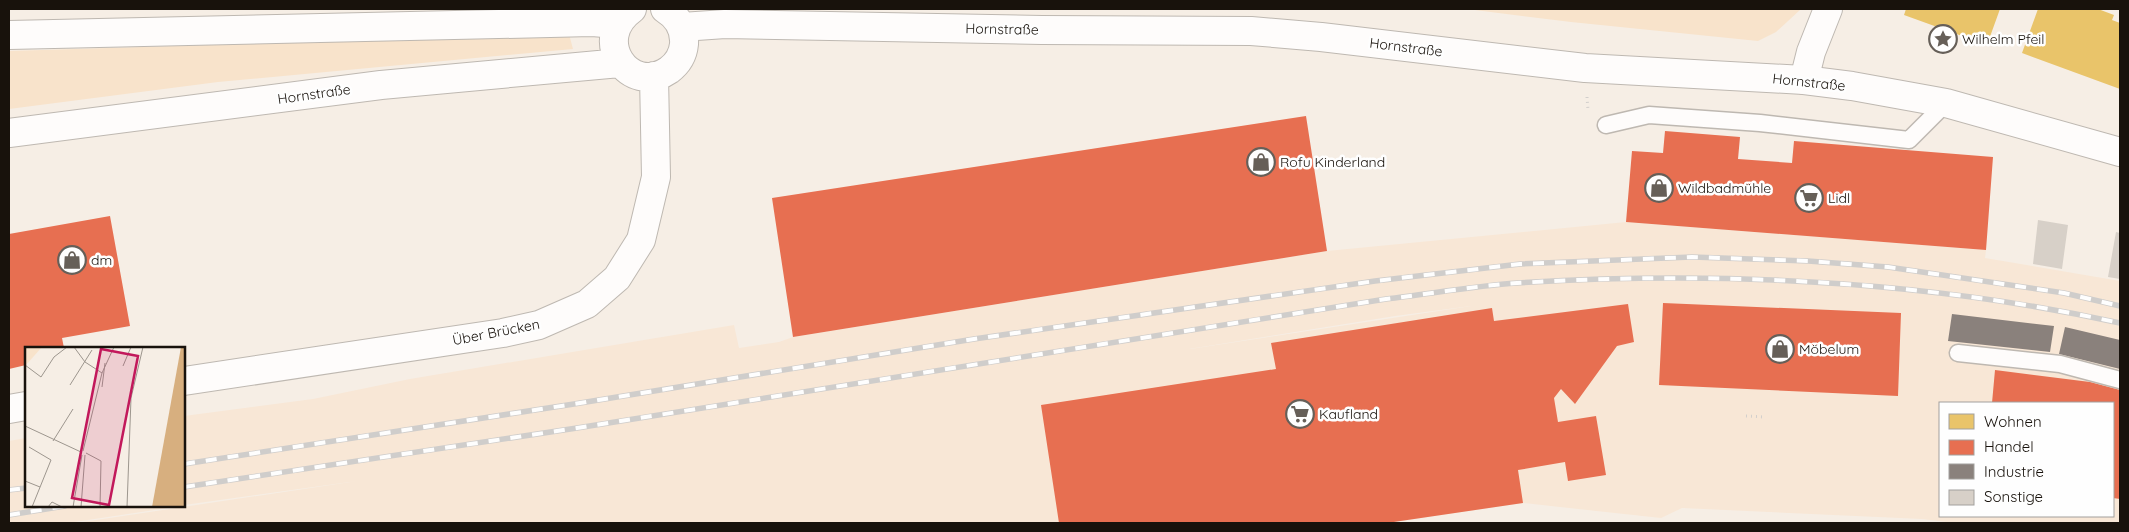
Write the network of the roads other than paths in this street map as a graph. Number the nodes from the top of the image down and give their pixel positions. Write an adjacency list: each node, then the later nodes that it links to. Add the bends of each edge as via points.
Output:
1 (1828, 9): 7 (street)
2 (624, 16): 4 (street, via 592,22); 5 (street, via 613,37 614,51)
3 (674, 18): 6 (street, via 684,38 680,58 673,67); 7 (street, Hornstraße, via 725,24 1251,31 1586,68)
4 (9, 35)
5 (620, 63): 6 (street, via 636,74); 10 (street, Hornstraße, via 381,85)
6 (654, 76): 14 (street, Über Brücken, via 656,177 641,240 617,278 587,304 539,325 503,333)
7 (1804, 80): 8 (street, Hornstraße)
8 (1946, 103): 9 (lane, via 1909,140 1760,123 1650,115); 11 (street, Hornstraße)
9 (1606, 125)
10 (9, 133)
11 (2120, 152)
12 (1958, 353): 13 (lane, via 2060,364)
13 (2120, 380)
14 (185, 381)
15 (25, 406): 16 (street)
16 (9, 409)

